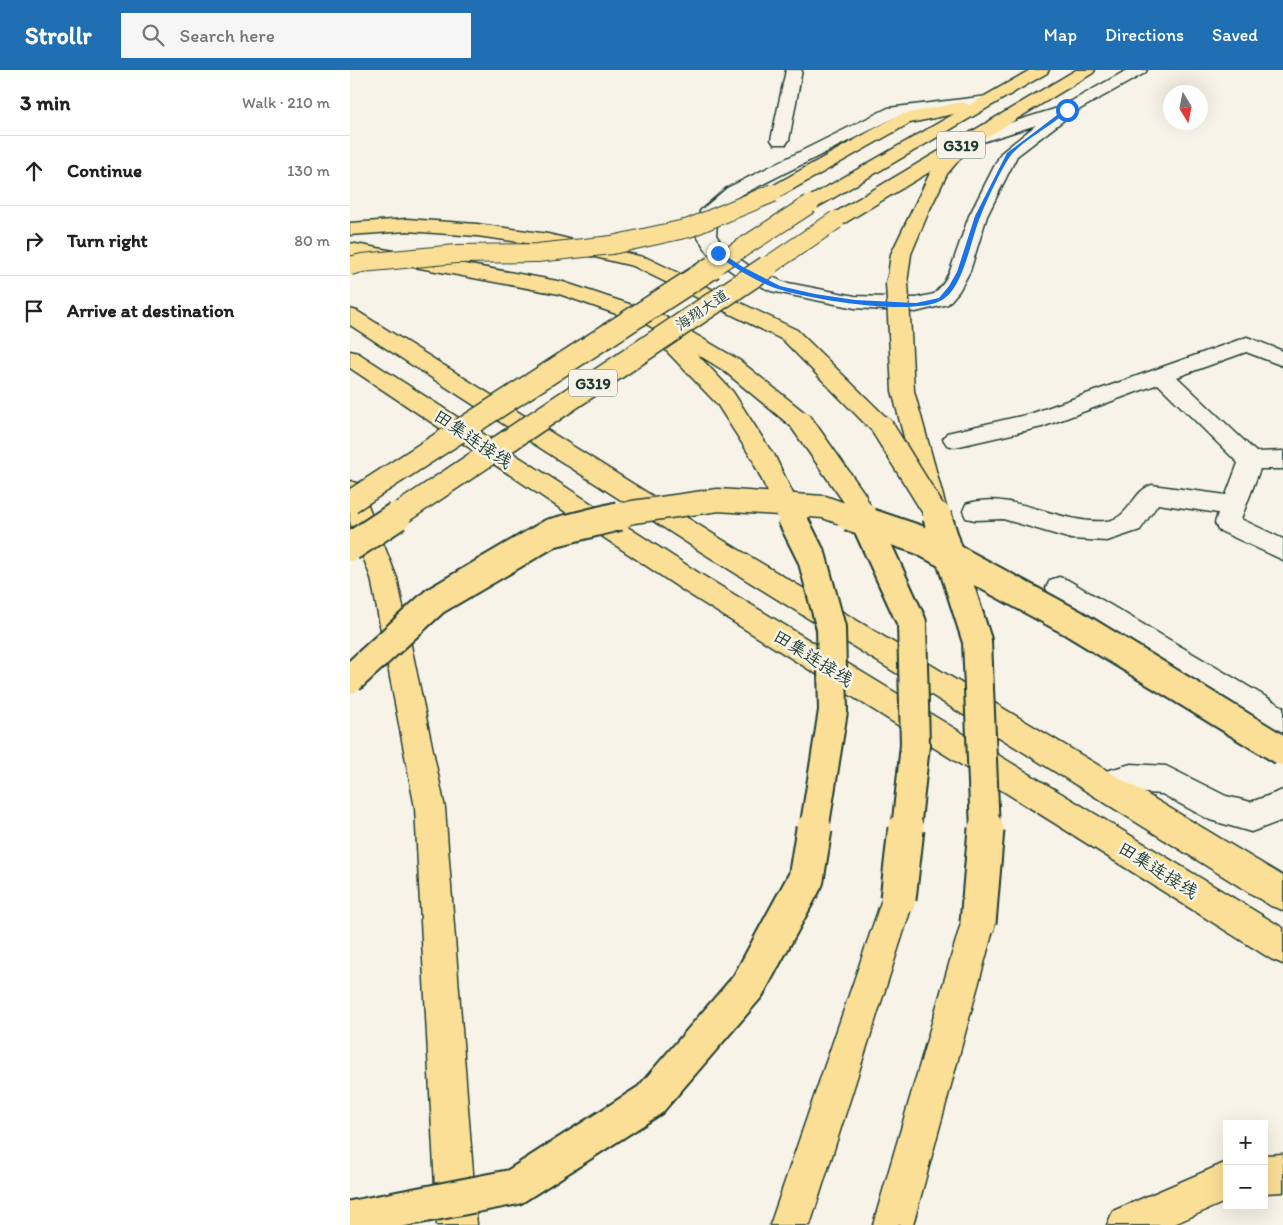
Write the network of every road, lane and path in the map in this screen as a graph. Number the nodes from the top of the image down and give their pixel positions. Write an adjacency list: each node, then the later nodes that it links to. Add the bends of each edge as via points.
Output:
1 (794, 70): 8 (street)
2 (1041, 70): 5 (highway, 海翔大道 / G319)
3 (1087, 70): 9 (highway, 海翔大道 / G319)
4 (1139, 70): 7 (street)
5 (1025, 76): 6 (highway, 海翔大道 / G319)
6 (988, 101): 7 (street, via 894,111 733,192 709,211 706,235 718,253 778,288 855,302 916,305 941,299 960,272 978,216 1010,153); 12 (highway, bridge, via 905,119 772,193 689,228 612,245 537,253 456,254); 22 (highway, 海翔大道 / G319, bridge, via 810,204)
7 (1067, 110): 9 (street)
8 (780, 140)
9 (967, 142): 25 (highway, bridge, via 935,180 901,254 897,283 903,391); 26 (highway, 海翔大道 / G319, bridge, via 836,220)
10 (350, 229): 25 (highway, bridge, via 407,224 477,230 548,240 640,262 790,335 882,427)
11 (350, 249): 13 (highway, via 563,288)
12 (350, 266)
13 (633, 312): 39 (highway, bridge, via 688,358 725,398 764,459 812,558 831,628 833,711 806,879 748,986 650,1100 514,1187); 41 (highway, bridge, via 655,320 731,365 801,422 855,499 912,623 915,745 898,899)
14 (350, 316): 32 (highway, 田集连接线, via 712,546)
15 (350, 358): 35 (highway, 田集连接线, via 693,583)
16 (1283, 359): 17 (street, via 1247,344)
17 (1161, 375): 18 (street, via 1034,421); 20 (street)
18 (954, 439)
19 (1283, 460): 20 (street)
20 (1252, 461): 23 (street)
21 (350, 490): 40 (highway, via 384,578 430,808)
22 (350, 502)
23 (1234, 506): 24 (street, via 1152,494 1131,523 1107,531 1071,529 1003,510); 27 (street, via 1227,523)
24 (975, 511)
25 (937, 515): 42 (highway, bridge, via 977,641 986,823 978,924)
26 (350, 547)
27 (1283, 550)
28 (1059, 588): 30 (street)
29 (350, 679): 31 (highway, bridge, via 435,600 550,533 633,512 718,500 824,507 920,540 1073,623)
30 (1283, 722)
31 (1283, 751)
32 (1103, 785): 33 (street, via 1131,778 1166,780 1221,810 1250,817); 34 (highway, 田集连接线)
33 (1283, 805)
34 (1283, 894)
35 (1283, 947)
36 (1283, 1173): 37 (highway)
37 (1268, 1174)
38 (1223, 1183): 43 (highway)
39 (350, 1219)
40 (457, 1225)
41 (790, 1225)
42 (893, 1225)
43 (1127, 1225)

